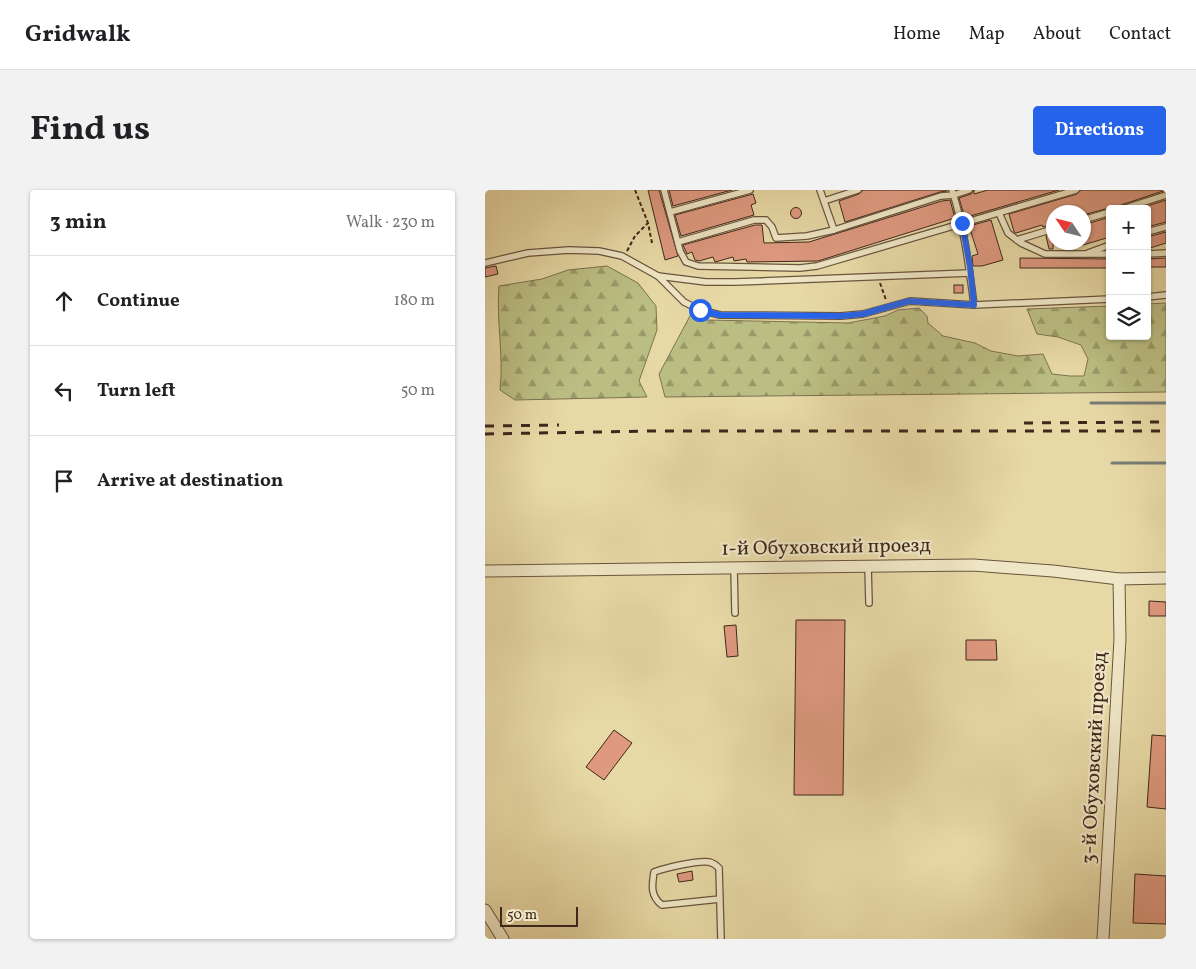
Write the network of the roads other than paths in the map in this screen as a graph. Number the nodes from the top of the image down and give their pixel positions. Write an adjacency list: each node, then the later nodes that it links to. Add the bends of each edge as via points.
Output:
1 (664, 190): 11 (lane)
2 (750, 190): 11 (lane)
3 (820, 190): 9 (lane)
4 (858, 190): 9 (lane)
5 (969, 190): 7 (lane)
6 (1077, 190): 13 (lane)
7 (953, 192): 15 (lane); 17 (lane)
8 (1166, 195): 10 (lane)
9 (823, 201): 17 (lane)
10 (1135, 205)
11 (670, 212): 21 (lane)
12 (1106, 213): 14 (lane)
13 (999, 214): 15 (lane); 20 (lane, via 1008,233)
14 (1091, 218)
15 (962, 223): 21 (lane, via 817,266 800,268 698,266 686,262); 28 (lane)
16 (1166, 226): 18 (lane)
17 (834, 230): 21 (lane, via 776,238 773,227 766,220 754,220)
18 (1151, 231)
19 (1046, 232): 20 (lane)
20 (1017, 240): 24 (lane, via 1045,254)
21 (677, 242)
22 (1106, 246): 24 (lane)
23 (1166, 253): 26 (lane)
24 (1084, 254): 25 (lane)
25 (1106, 254)
26 (1151, 254)
27 (485, 263): 29 (lane, via 528,253 599,251 625,258)
28 (970, 273): 29 (lane, via 716,282); 33 (lane)
29 (658, 276): 33 (lane, via 684,302 720,315 841,316 863,314 909,301)
30 (1151, 296): 31 (lane)
31 (1166, 296)
32 (1106, 299): 33 (lane)
33 (974, 305)
34 (868, 566): 35 (street, 1-й Обуховский проезд); 38 (street, 1-й Обуховский проезд, via 973,565); 39 (lane)
35 (734, 568): 36 (street, 1-й Обуховский проезд); 40 (lane)
36 (485, 571)
37 (1166, 578): 38 (street, 1-й Обуховский проезд)
38 (1119, 579): 45 (street, 3-й Обуховский проезд, via 1120,639)
39 (869, 603)
40 (735, 613)
41 (720, 899): 41 (lane, via 662,905 655,900 652,891 654,872 707,862 715,864 719,868); 44 (lane)
42 (485, 910): 43 (street)
43 (503, 939)
44 (721, 939)
45 (1103, 939)

